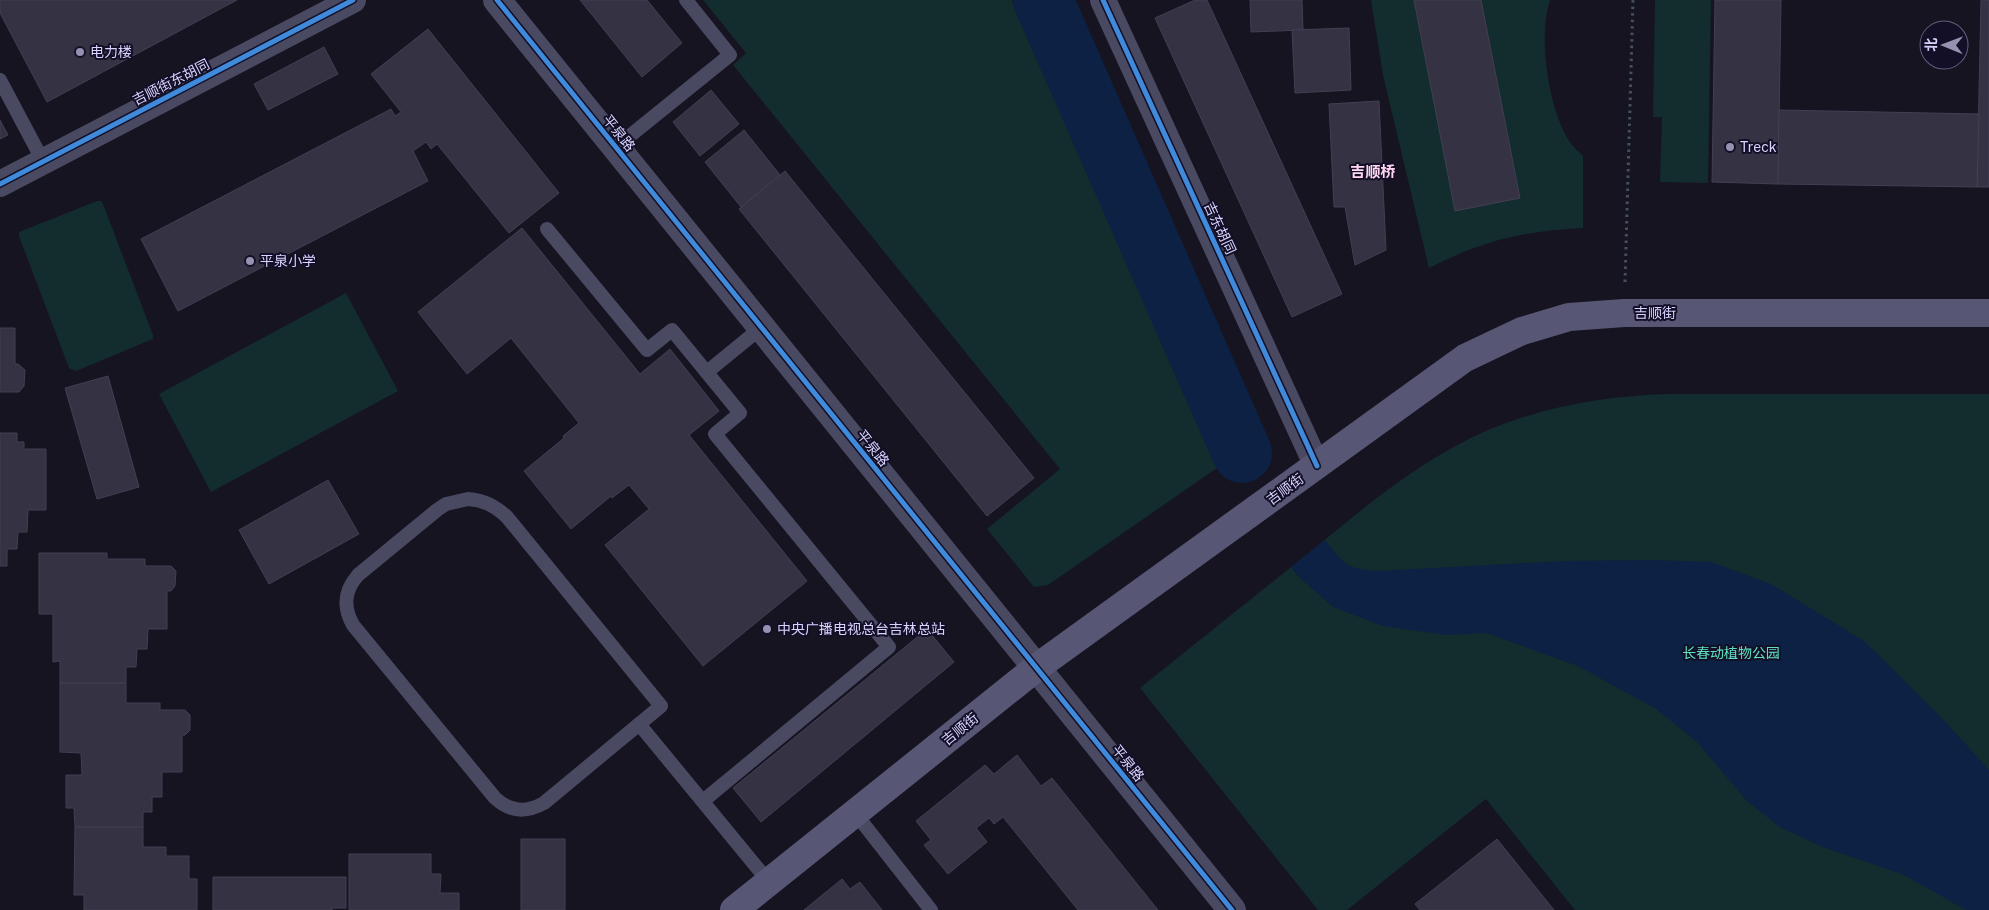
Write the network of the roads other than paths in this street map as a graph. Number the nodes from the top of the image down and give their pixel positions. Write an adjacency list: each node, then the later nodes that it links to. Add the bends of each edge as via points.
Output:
1 (353, 0): 7 (street, 吉顺街东胡同)
2 (498, 0): 6 (street, 平泉路)
3 (686, 0): 6 (lane, via 730,55)
4 (1103, 0): 13 (street, 吉东胡同)
5 (0, 80): 7 (lane)
6 (616, 147): 11 (street, 平泉路)
7 (43, 161): 8 (street, 吉顺街东胡同)
8 (0, 184)
9 (547, 229): 12 (lane, via 647,350 672,330)
10 (1989, 313): 13 (main road, 吉顺街, via 1624,312 1569,317 1522,331 1465,358)
11 (762, 327): 12 (lane); 14 (street, 平泉路)
12 (707, 372): 16 (lane, via 740,413 715,434 889,647)
13 (1317, 466): 14 (main road, 吉顺街)
14 (1036, 668): 17 (main road, 吉顺街); 21 (street, 平泉路)
15 (639, 724): 15 (lane, via 534,808 523,810 502,805 353,625 345,604 350,584 446,504 468,499 490,504 507,517 661,706); 16 (lane)
16 (702, 801): 18 (lane)
17 (855, 813): 18 (main road, 吉顺街); 20 (lane)
18 (769, 882): 19 (main road, 吉顺街)
19 (734, 910)
20 (932, 910)
21 (1232, 910)

